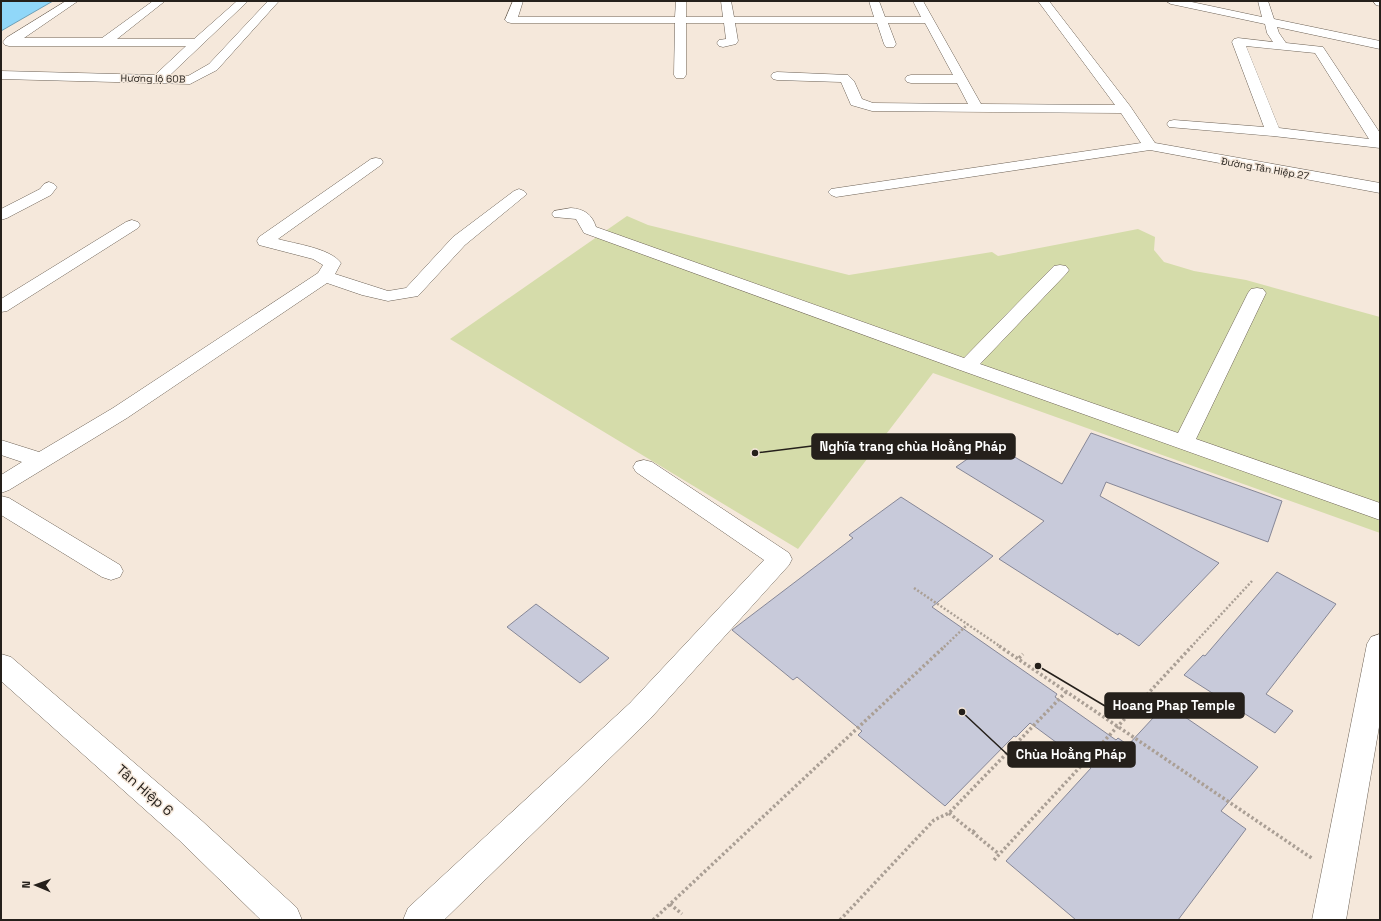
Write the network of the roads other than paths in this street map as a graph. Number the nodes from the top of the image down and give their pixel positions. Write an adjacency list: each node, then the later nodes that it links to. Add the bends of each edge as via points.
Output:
1 (74, 1): 22 (street)
2 (160, 1): 19 (street)
3 (243, 1): 20 (street)
4 (274, 1): 29 (street, Hương lộ 60B, via 213,66 190,80)
5 (518, 1): 13 (street, via 511,20)
6 (681, 1): 13 (street)
7 (726, 1): 14 (street)
8 (874, 1): 17 (street)
9 (918, 1): 15 (street)
10 (1043, 1): 33 (street)
11 (1171, 1): 16 (street)
12 (1263, 1): 16 (street)
13 (680, 20): 14 (street); 27 (street)
14 (729, 20): 17 (street); 21 (street, via 732,41)
15 (928, 20): 17 (street); 30 (street)
16 (1271, 22): 24 (street); 25 (street, via 1273,33)
17 (883, 24): 18 (street); 23 (street)
18 (750, 27)
19 (105, 42): 20 (street); 22 (street)
20 (198, 43): 29 (street)
21 (723, 43)
22 (6, 44)
23 (890, 44)
24 (1380, 45)
25 (1282, 46): 35 (street, via 1238,42); 36 (street, via 1319,50)
26 (1, 75): 29 (street, Hương lộ 60B)
27 (680, 75)
28 (777, 76): 32 (street, via 844,78 848,81 856,102 864,106)
29 (159, 78)
30 (961, 79): 31 (street); 32 (street)
31 (911, 80)
32 (977, 108): 33 (street)
33 (1125, 109): 37 (street)
34 (1174, 124): 35 (street)
35 (1273, 132): 36 (street)
36 (1379, 144)
37 (1150, 146): 40 (street, Đường Tân Hiệp 27); 41 (street, Đường Tân Hiệp 27)
38 (376, 162): 47 (street, via 265,241 319,255 332,263)
39 (49, 187): 44 (street, via 46,192)
40 (1380, 188)
41 (836, 192)
42 (520, 194): 47 (street, via 459,241 412,292 388,296)
43 (560, 214): 50 (street, via 580,214 585,218 590,230)
44 (1, 215)
45 (132, 225): 49 (street)
46 (1060, 270): 50 (street)
47 (325, 276): 53 (street, via 120,413)
48 (1257, 293): 51 (street)
49 (1, 307)
50 (967, 366): 51 (street)
51 (1184, 442): 57 (street)
52 (1, 447): 53 (street)
53 (41, 461): 55 (street)
54 (644, 467): 62 (street, via 780,558 640,711)
55 (1, 486)
56 (1, 504): 58 (street)
57 (1380, 512)
58 (111, 571)
59 (1380, 644): 63 (street)
60 (1, 666): 61 (street, Tân Hiệp 6, via 190,830)
61 (285, 920)
62 (420, 920)
63 (1329, 920)

